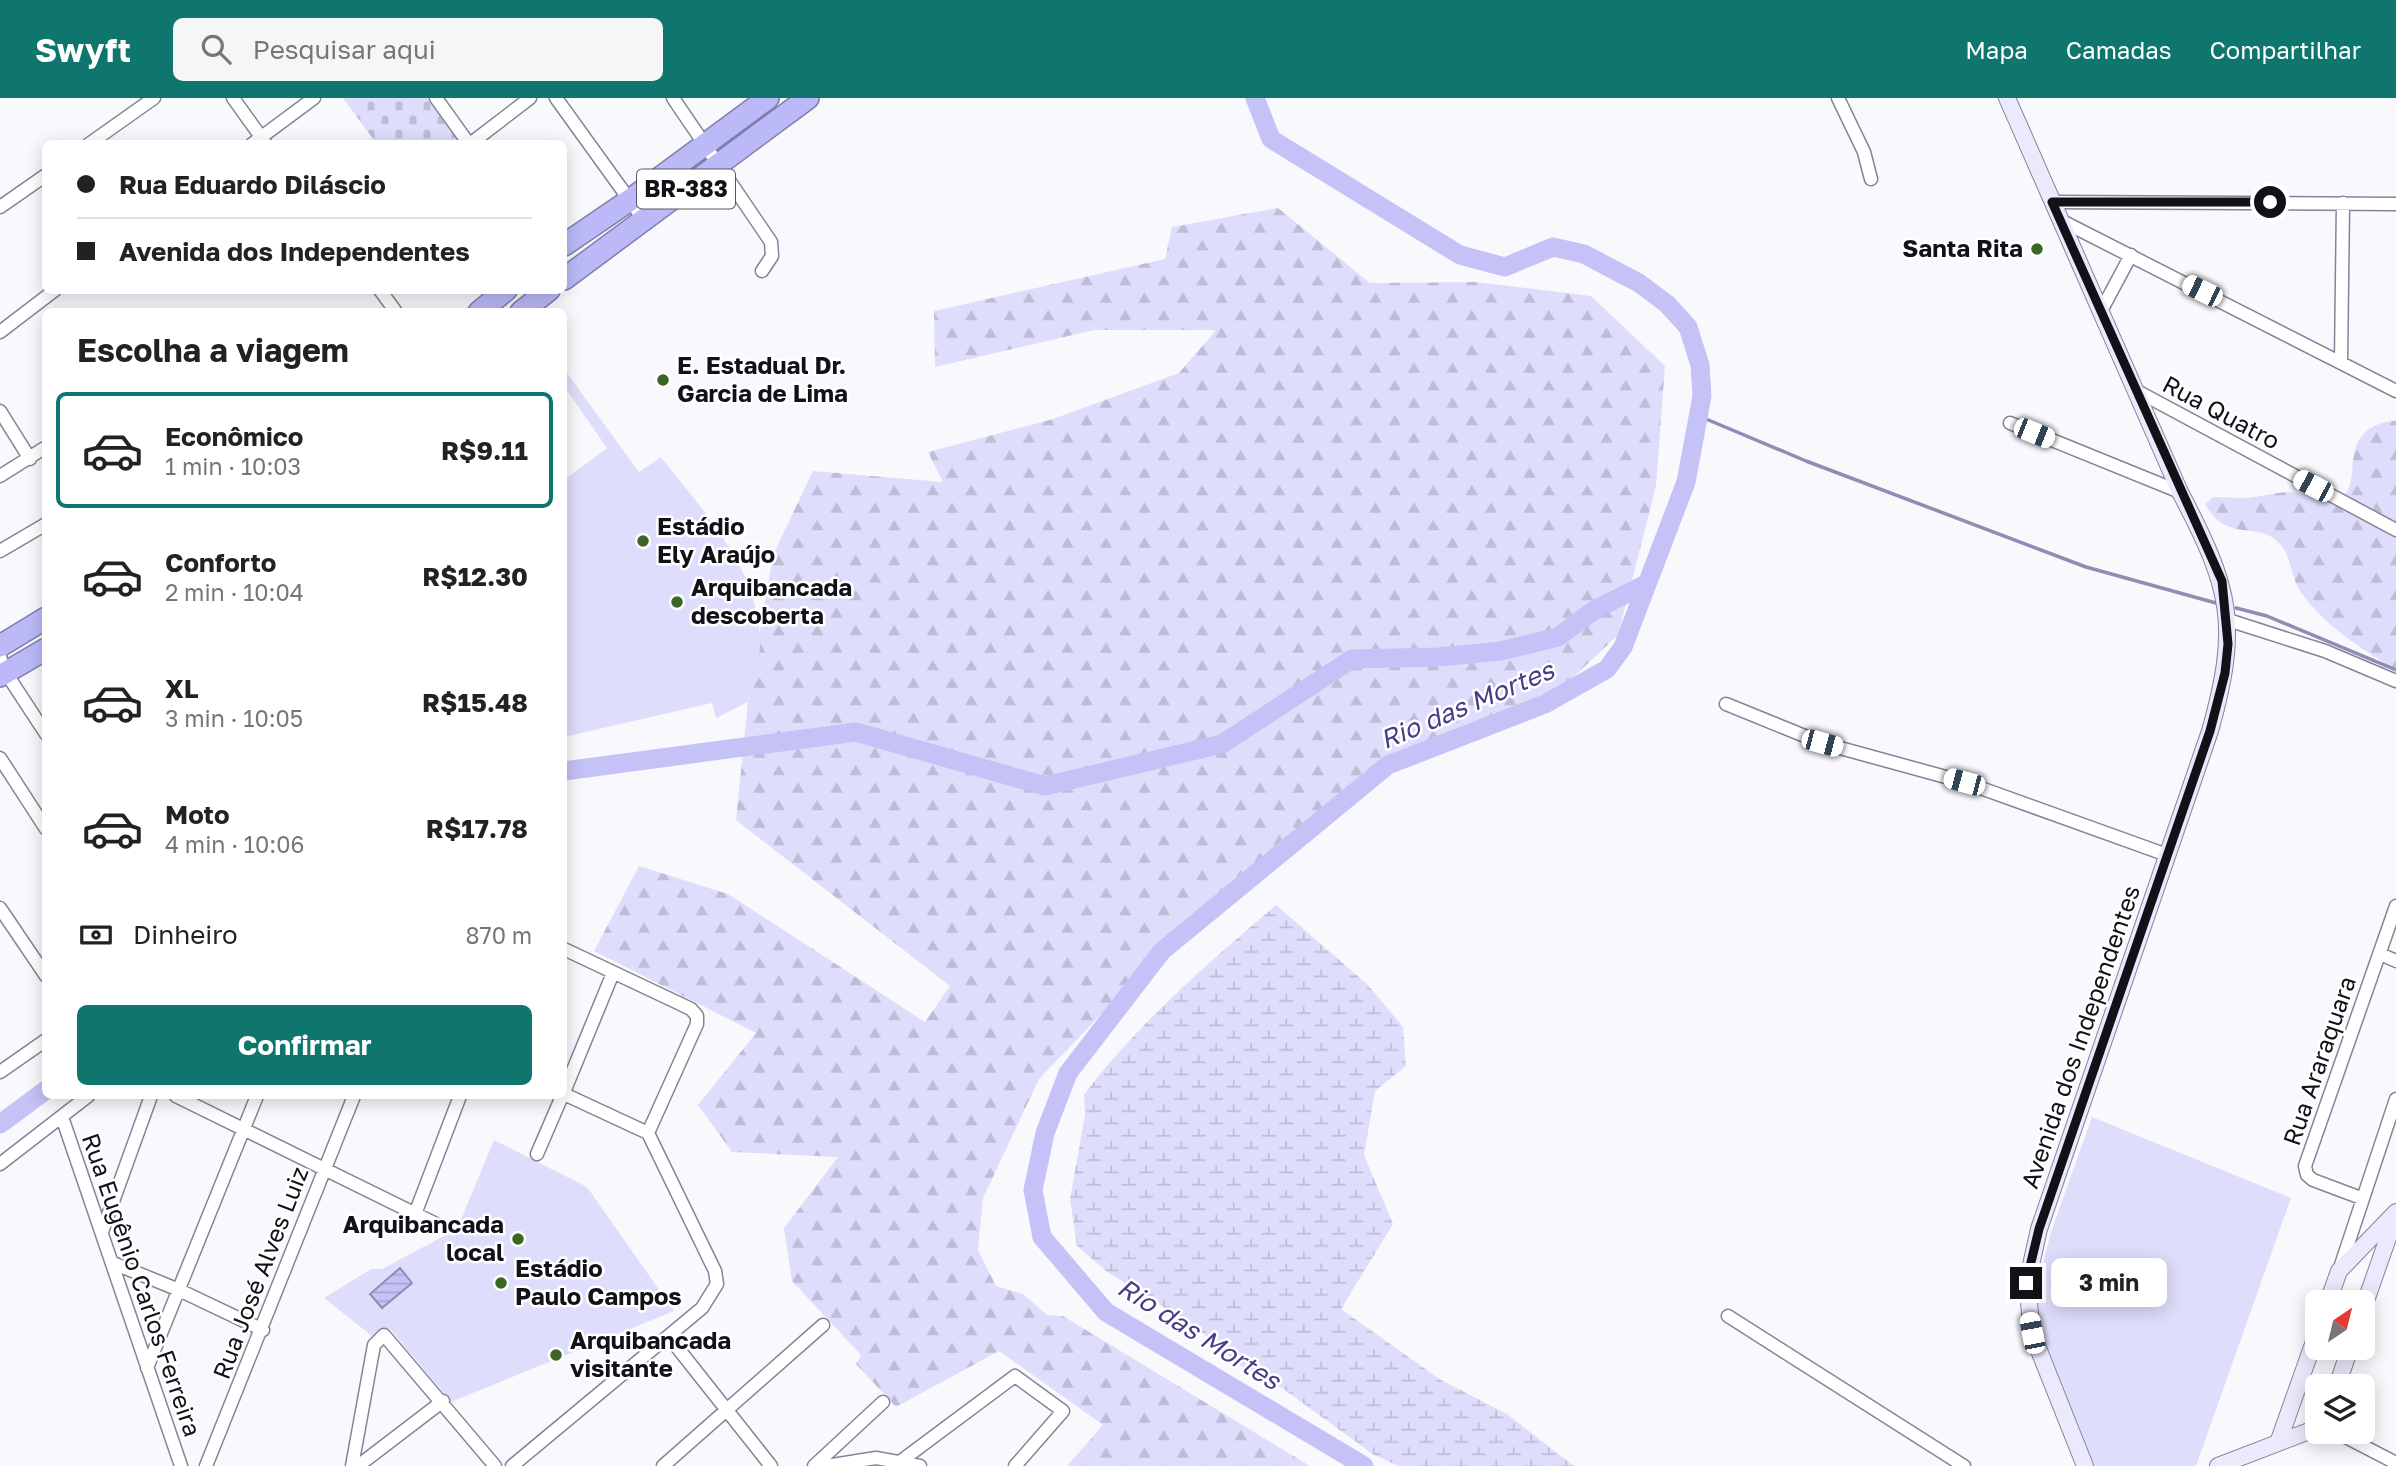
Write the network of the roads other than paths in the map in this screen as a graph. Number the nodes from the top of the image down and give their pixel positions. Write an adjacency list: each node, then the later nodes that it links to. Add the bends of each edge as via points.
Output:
1 (153, 98): 12 (street)
2 (233, 98): 13 (street)
3 (314, 98): 14 (street)
4 (436, 98): 15 (street)
5 (530, 98): 16 (street)
6 (556, 98): 21 (street)
7 (673, 98): 17 (street)
8 (768, 98): 17 (highway, BR-383)
9 (808, 98): 18 (highway, BR-383)
10 (1838, 98): 20 (street, via 1864,152)
11 (2007, 98): 22 (main road, Avenida dos Independentes)
12 (95, 140)
13 (258, 140)
14 (260, 140)
15 (467, 140)
16 (475, 140)
17 (706, 144): 18 (street); 21 (highway, BR-383)
18 (720, 163): 26 (highway, BR-383); 31 (street, via 771,242 772,256)
19 (42, 178): 25 (street)
20 (1871, 179)
21 (630, 200): 26 (street); 28 (highway, BR-383)
22 (2052, 202): 23 (street); 27 (main road, Avenida dos Independentes)
23 (2343, 203): 24 (street); 39 (street)
24 (2396, 204)
25 (0, 207)
26 (644, 220): 30 (highway, BR-383)
27 (2064, 222): 29 (street); 37 (main road, Avenida dos Independentes)
28 (567, 243)
29 (2131, 255): 37 (street); 39 (street)
30 (567, 271)
31 (762, 271)
32 (50, 294): 38 (street)
33 (501, 294): 35 (highway)
34 (544, 294): 36 (highway)
35 (484, 308)
36 (526, 308)
37 (2101, 312): 40 (main road, Avenida dos Independentes)
38 (0, 332)
39 (2341, 362): 41 (street)
40 (2137, 391): 47 (main road, Avenida dos Independentes); 49 (street, Rua Quatro)
41 (2396, 391)
42 (0, 411): 45 (street)
43 (2010, 423): 47 (street)
44 (42, 450): 45 (street)
45 (30, 459): 46 (street)
46 (0, 476)
47 (2180, 492): 52 (main road, Avenida dos Independentes, via 2222,581)
48 (42, 526): 50 (street)
49 (2396, 530)
50 (0, 551)
51 (42, 620): 53 (highway)
52 (2228, 620): 56 (street, via 2325,651); 61 (main road, Avenida dos Independentes, via 2218,704)
53 (0, 646)
54 (42, 651): 55 (highway)
55 (2, 669): 58 (street)
56 (2396, 681)
57 (1726, 704): 61 (street, via 1822,743 1964,782)
58 (42, 728)
59 (0, 758): 60 (street)
60 (42, 823)
61 (2167, 855): 125 (main road, Avenida dos Independentes, via 2039,1229 2026,1283 2032,1333)
62 (2396, 906): 65 (street, Rua Araraquara)
63 (0, 908): 67 (street)
64 (567, 950): 68 (street)
65 (2380, 954): 66 (street); 87 (street, Rua Araraquara, via 2305,1166 2313,1180)
66 (2396, 961)
67 (42, 970)
68 (613, 973): 71 (street); 83 (street, via 697,1016)
69 (42, 1043): 70 (street)
70 (0, 1072)
71 (567, 1084)
72 (567, 1096): 83 (street)
73 (84, 1099): 81 (street)
74 (150, 1099): 91 (street)
75 (182, 1099): 82 (street)
76 (256, 1099): 82 (street)
77 (354, 1099): 86 (street, Rua José Alves Luiz)
78 (459, 1099): 89 (street)
79 (561, 1099): 84 (street)
80 (2396, 1099): 87 (street)
81 (62, 1116): 85 (street); 91 (street, Rua Eugênio Carlos Ferreira)
82 (244, 1130): 86 (street); 95 (street)
83 (648, 1133): 101 (street, via 715,1271 717,1284 702,1308)
84 (537, 1154)
85 (0, 1164)
86 (325, 1168): 89 (street); 100 (street, Rua José Alves Luiz)
87 (2361, 1198): 94 (street)
88 (2396, 1213): 92 (main road); 94 (main road)
89 (415, 1214): 90 (street)
90 (440, 1226)
91 (102, 1232): 93 (street, Rua Eugênio Carlos Ferreira)
92 (2390, 1240): 97 (main road)
93 (113, 1264): 95 (street); 103 (street, Rua Eugênio Carlos Ferreira)
94 (2339, 1271): 96 (main road)
95 (179, 1290): 100 (street); 103 (street)
96 (2332, 1290)
97 (2370, 1290)
98 (1728, 1316): 124 (street)
99 (823, 1325): 106 (street)
100 (263, 1331): 113 (street, Rua José Alves Luiz)
101 (669, 1337): 106 (street); 117 (street)
102 (2307, 1360): 108 (main road)
103 (147, 1368): 112 (street, Rua Eugênio Carlos Ferreira)
104 (443, 1401): 114 (street, via 384,1335 374,1345); 115 (street); 116 (street)
105 (883, 1402): 120 (street)
106 (727, 1413): 118 (street); 119 (street)
107 (2305, 1433): 108 (main road)
108 (2278, 1443): 126 (main road)
109 (2359, 1444): 111 (street)
110 (901, 1461): 121 (street, via 876,1458); 122 (street); 123 (street, via 1015,1376 1063,1411)
111 (2396, 1463)
112 (181, 1466)
113 (206, 1466)
114 (352, 1466)
115 (358, 1466)
116 (495, 1466)
117 (512, 1466)
118 (663, 1466)
119 (771, 1466)
120 (814, 1466)
121 (826, 1466)
122 (920, 1466)
123 (1016, 1466)
124 (1964, 1466)
125 (2085, 1466)
126 (2218, 1466)

